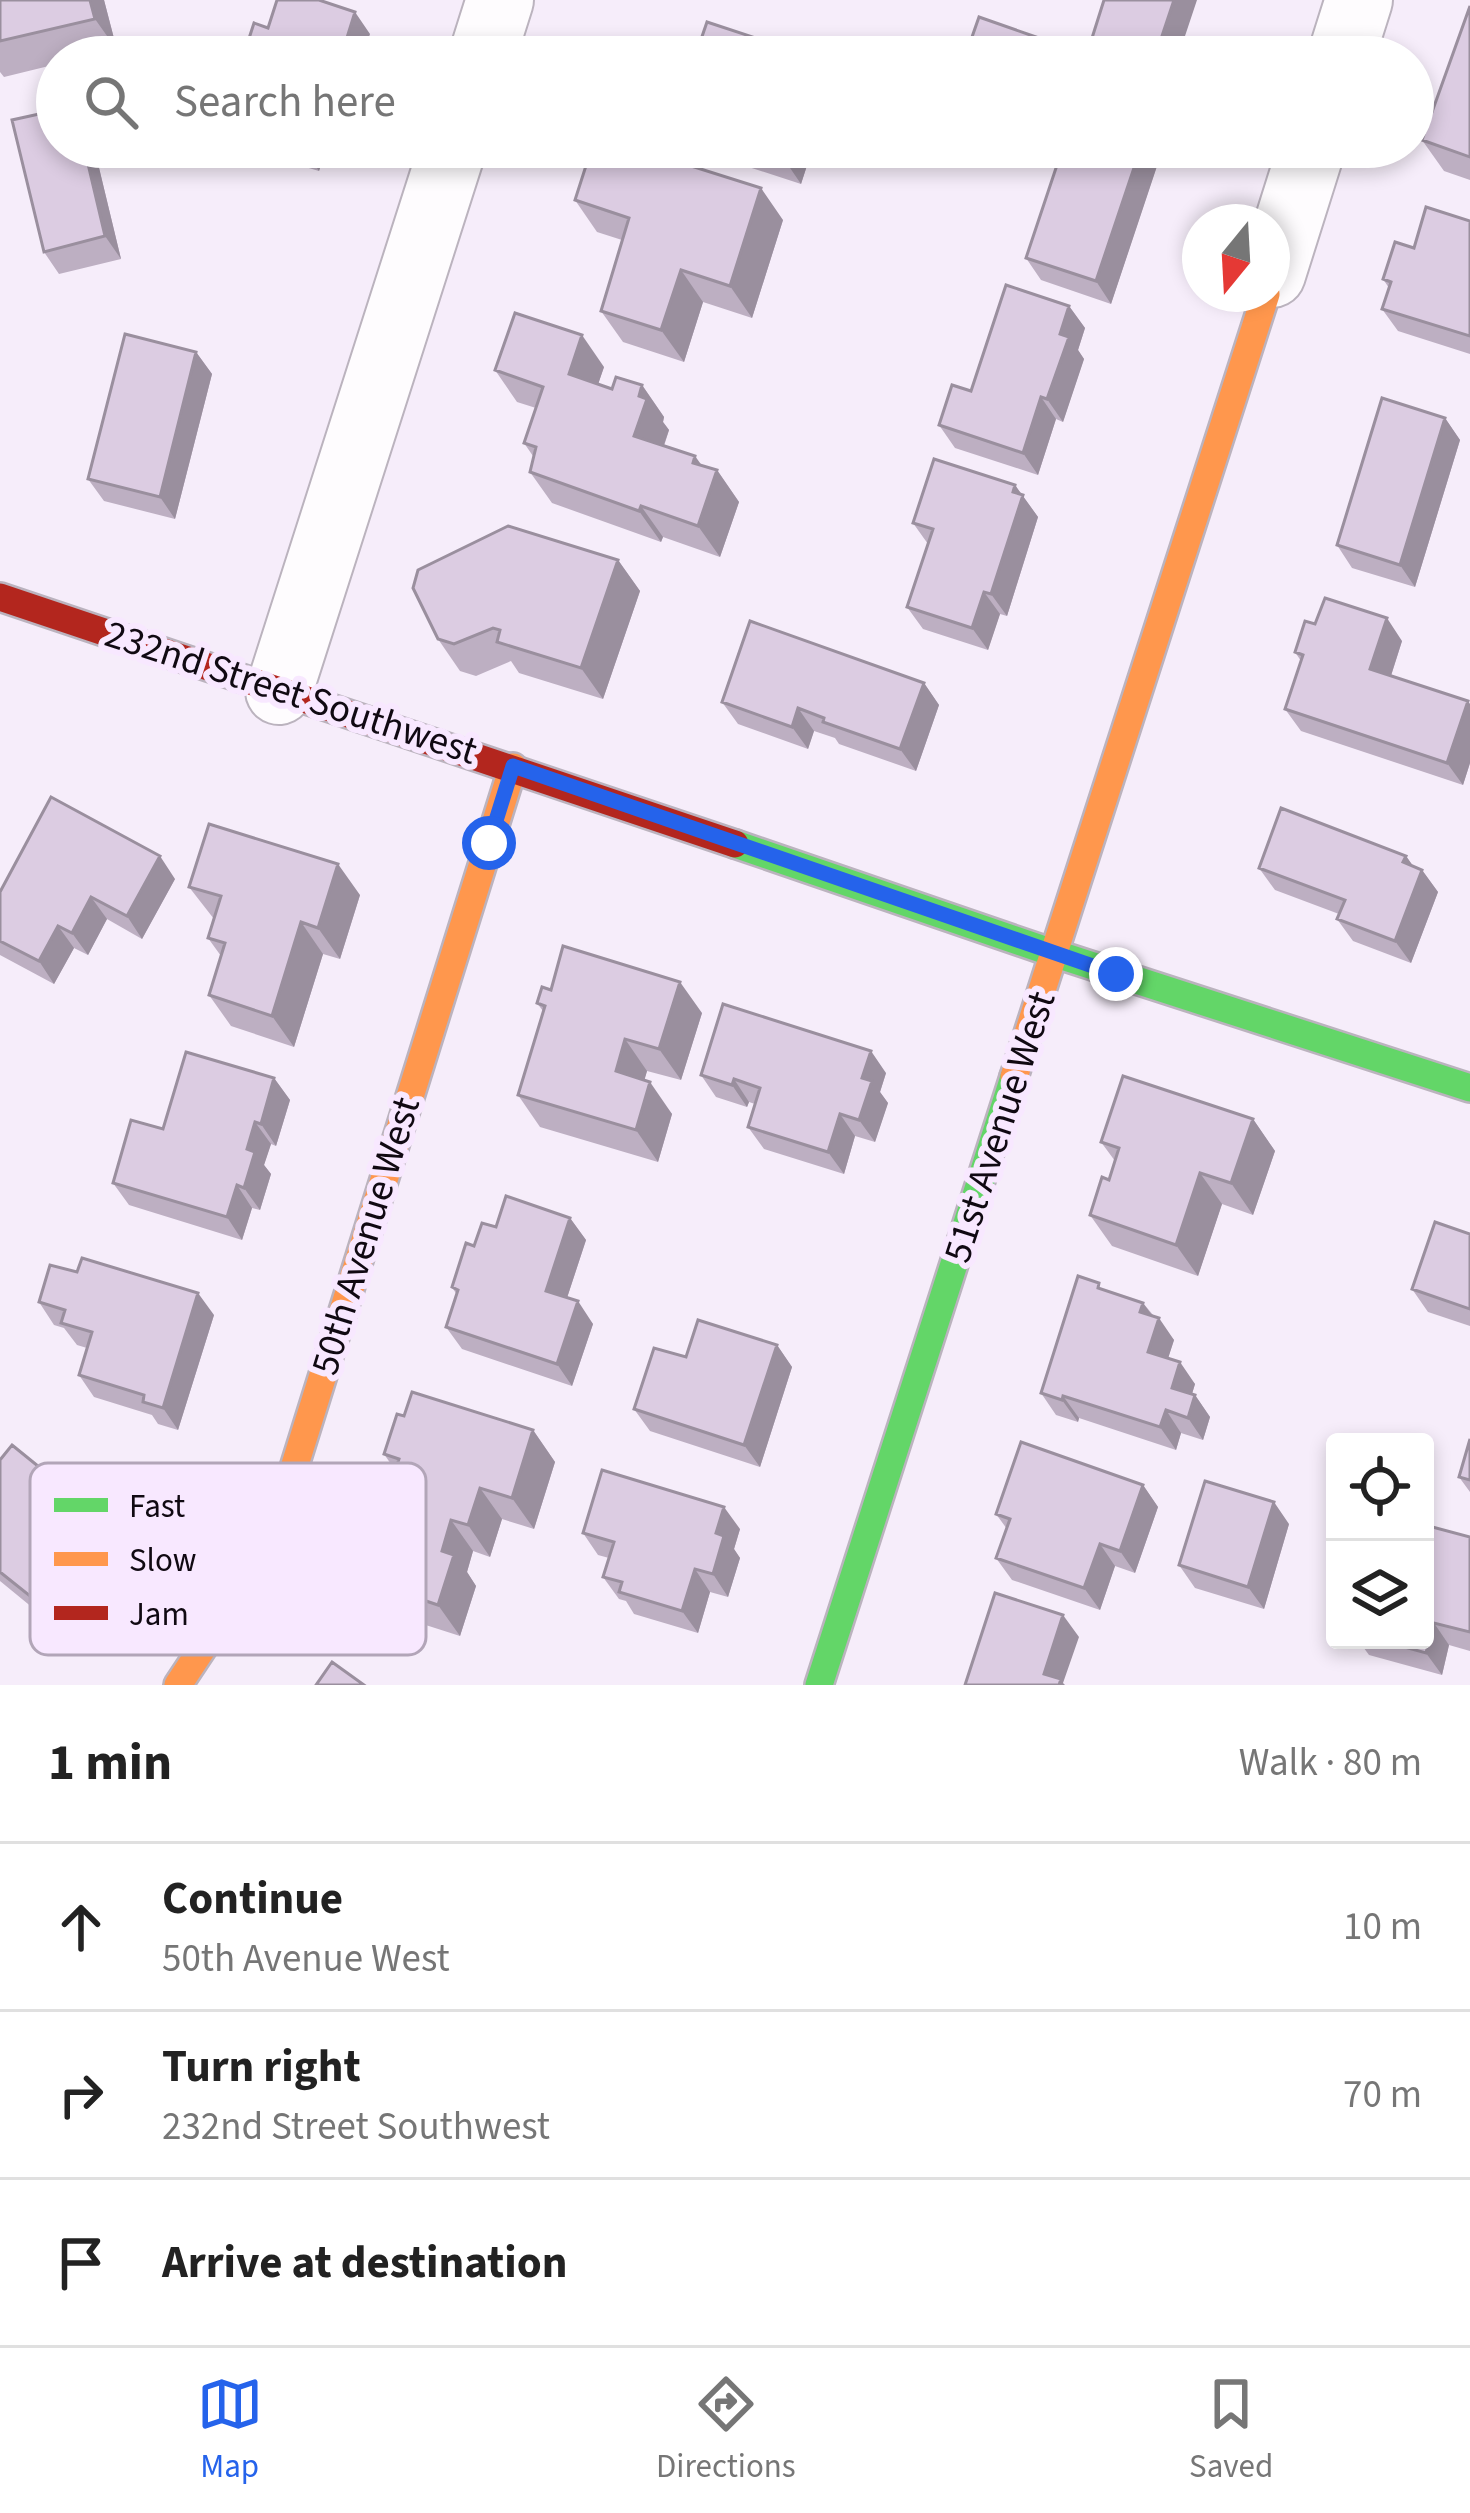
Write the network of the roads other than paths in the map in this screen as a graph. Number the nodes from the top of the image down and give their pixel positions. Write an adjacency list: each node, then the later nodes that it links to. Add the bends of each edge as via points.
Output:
1 (500, 0): 3 (street)
2 (1359, 0): 4 (street)
3 (489, 36)
4 (1348, 36)
5 (446, 168): 10 (street)
6 (1305, 168): 7 (street)
7 (1290, 217)
8 (1260, 312): 12 (street, 51st Avenue West)
9 (0, 597): 10 (street, 232nd Street Southwest)
10 (279, 691): 11 (street, 232nd Street Southwest)
11 (513, 766): 12 (street, 232nd Street Southwest); 14 (street, 50th Avenue West)
12 (1056, 954): 13 (street, 232nd Street Southwest); 17 (street, 51st Avenue West)
13 (1470, 1088)
14 (296, 1463)
15 (198, 1655): 16 (street, 50th Avenue West)
16 (178, 1685)
17 (819, 1685)

